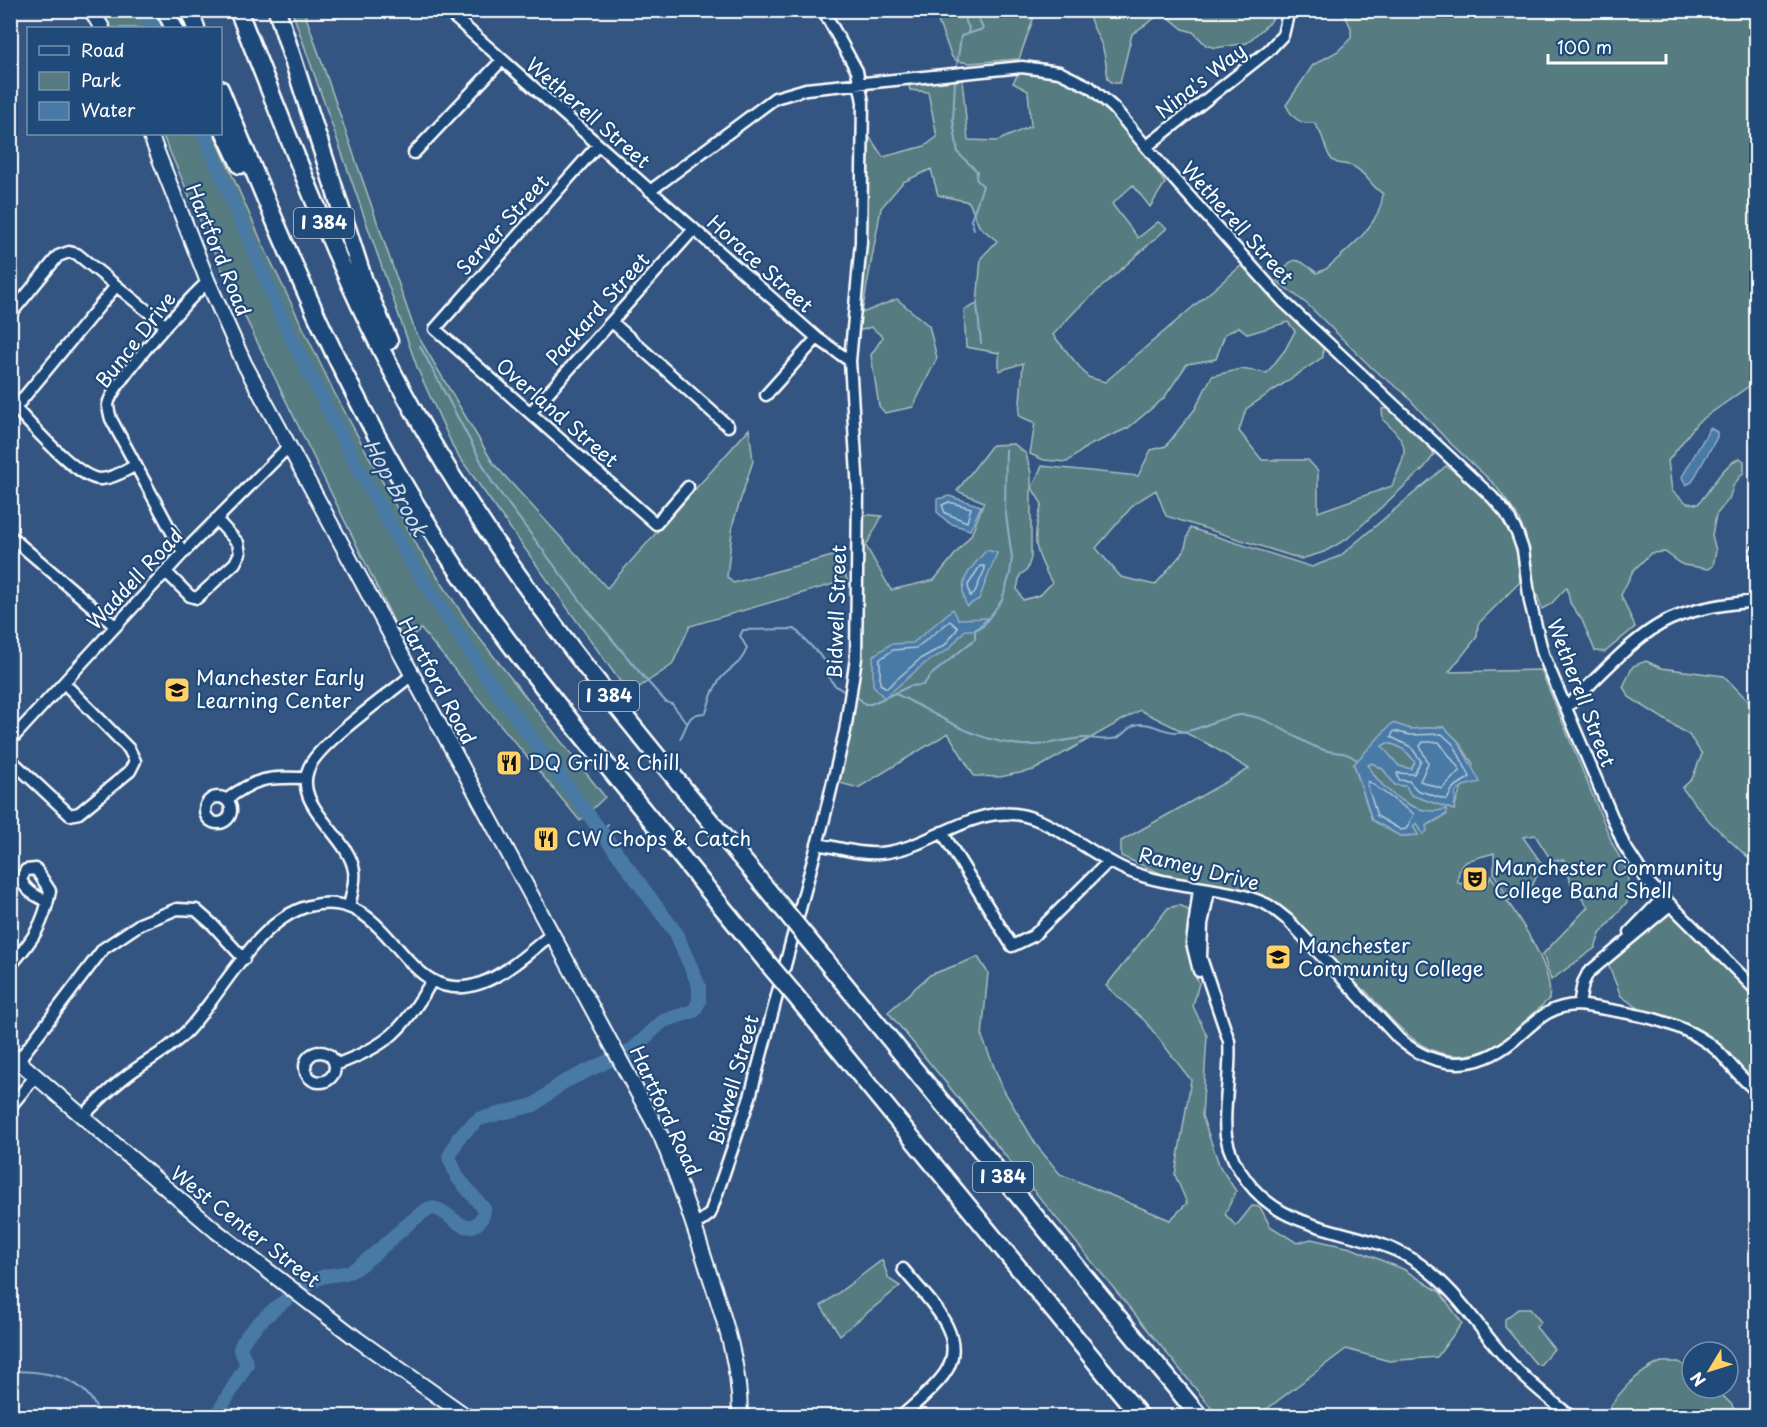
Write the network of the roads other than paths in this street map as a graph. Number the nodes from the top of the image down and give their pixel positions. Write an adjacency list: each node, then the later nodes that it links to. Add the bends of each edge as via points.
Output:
1 (91, 10): 9 (main road)
2 (165, 10): 10 (highway)
3 (189, 10): 11 (highway)
4 (238, 10): 37 (highway, I 384, via 350,285)
5 (277, 10): 37 (highway, via 364,281 405,375)
6 (446, 10): 12 (street, Wetherell Street)
7 (823, 10): 13 (street, Bidwell Street)
8 (1289, 10): 19 (street, Nina's Way, via 1283,34 1268,51)
9 (101, 27)
10 (174, 27)
11 (196, 27)
12 (502, 60): 17 (street, Wetherell Street); 20 (street)
13 (860, 84): 19 (street, Wetherell Street, via 1006,68 1059,72 1104,97); 22 (street, Wetherell Street, via 806,89 775,98); 32 (street, Bidwell Street, via 861,242)
14 (222, 94): 24 (highway, I 384)
15 (222, 126): 24 (highway, via 254,197)
16 (150, 135): 25 (main road, Hartford Road)
17 (598, 145): 22 (street, Wetherell Street); 30 (street, Server Street)
18 (10, 146): 21 (street)
19 (1146, 147): 50 (street, Wetherell Street, via 1283,301 1506,513 1523,550 1543,654)
20 (414, 153)
21 (10, 171)
22 (650, 191): 23 (street, Horace Street)
23 (694, 229): 28 (street, Packard Street); 31 (street, Horace Street)
24 (282, 242): 79 (highway, I 384, bridge, via 352,393 461,576 537,679)
25 (208, 282): 29 (street, Bunce Drive); 38 (main road, Hartford Road, via 244,363)
26 (116, 286): 27 (street, via 77,254 69,252 58,256); 29 (street); 34 (street)
27 (10, 315)
28 (612, 322): 35 (street, Packard Street); 36 (street)
29 (166, 326): 39 (street, Bunce Drive, via 108,405 111,419)
30 (435, 329): 35 (street, Overland Street)
31 (817, 338): 32 (street, Horace Street); 33 (street)
32 (850, 361): 56 (street, Bidwell Street, via 858,491 856,658 853,693)
33 (766, 394)
34 (13, 406): 39 (street, via 85,475 110,478)
35 (530, 413): 40 (street, Overland Street, via 656,524)
36 (728, 426)
37 (423, 429): 80 (highway, I 384, bridge, via 543,613)
38 (290, 445): 41 (street, Waddell Road); 48 (main road, Hartford Road)
39 (136, 465): 44 (street, Bunce Drive)
40 (688, 487)
41 (216, 519): 44 (street, Waddell Road); 45 (street, via 238,543 240,553 235,564 197,597 190,596)
42 (10, 536): 47 (street)
43 (1756, 551): 46 (street)
44 (183, 553): 45 (street, Waddell Road)
45 (166, 572): 47 (street, Waddell Road)
46 (1756, 601): 50 (street, via 1705,607 1669,620 1638,641)
47 (115, 626): 49 (street, Waddell Road)
48 (412, 675): 53 (street, via 324,748 311,763); 62 (main road, Hartford Road)
49 (64, 683): 51 (street, Waddell Road); 52 (street, via 129,749 135,761 130,771 70,816)
50 (1566, 708): 60 (street, Wetherell Street, via 1624,845 1638,869)
51 (10, 741)
52 (10, 759)
53 (306, 778): 54 (street, via 266,777 247,784); 61 (street, via 308,795 348,852 355,872)
54 (226, 800)
55 (942, 832): 56 (street, Ramey Drive, via 897,850 878,853); 57 (street, Ramey Drive, via 998,813 1020,815 1039,820); 57 (street, via 1012,946 1033,936)
56 (817, 844): 74 (street, Bidwell Street, via 732,1155 708,1217)
57 (1109, 861): 58 (street, Ramey Drive, via 1153,880)
58 (1204, 890): 67 (street, Ramey Drive, via 1267,904 1288,920 1399,1039 1434,1060 1472,1062 1496,1053 1550,1009); 81 (street, via 1200,942 1205,973 1226,1025 1230,1055 1227,1138 1233,1159 1254,1191 1277,1209 1306,1223 1388,1248 1419,1263 1446,1285 1528,1382)
59 (46, 901): 64 (street, via 45,918 37,934)
60 (1667, 902): 66 (street, Wetherell Street); 67 (street, via 1588,973)
61 (349, 907): 63 (street, via 326,903 284,917); 65 (street, via 367,915)
62 (552, 934): 65 (street, via 482,983 459,988); 74 (main road, Hartford Road, via 661,1136)
63 (244, 959): 68 (street, via 196,910 177,909 140,924 104,948); 73 (street, via 183,1036 106,1092)
64 (10, 966)
65 (431, 982): 69 (street, via 413,1014 393,1035 369,1052)
66 (1756, 990)
67 (1579, 1005): 71 (street, Ramey Drive, via 1681,1029 1717,1051)
68 (14, 1058): 70 (main road, West Center Street)
69 (335, 1065)
70 (35, 1077): 72 (street); 73 (main road, West Center Street)
71 (1756, 1090)
72 (10, 1107)
73 (82, 1117): 76 (main road, West Center Street, via 170,1194 304,1299)
74 (693, 1221): 77 (main road, Hartford Road, via 734,1353)
75 (903, 1269): 78 (street, via 950,1328 953,1344 945,1373)
76 (466, 1416)
77 (740, 1416)
78 (902, 1416)
79 (1140, 1416)
80 (1199, 1416)
81 (1570, 1416)

